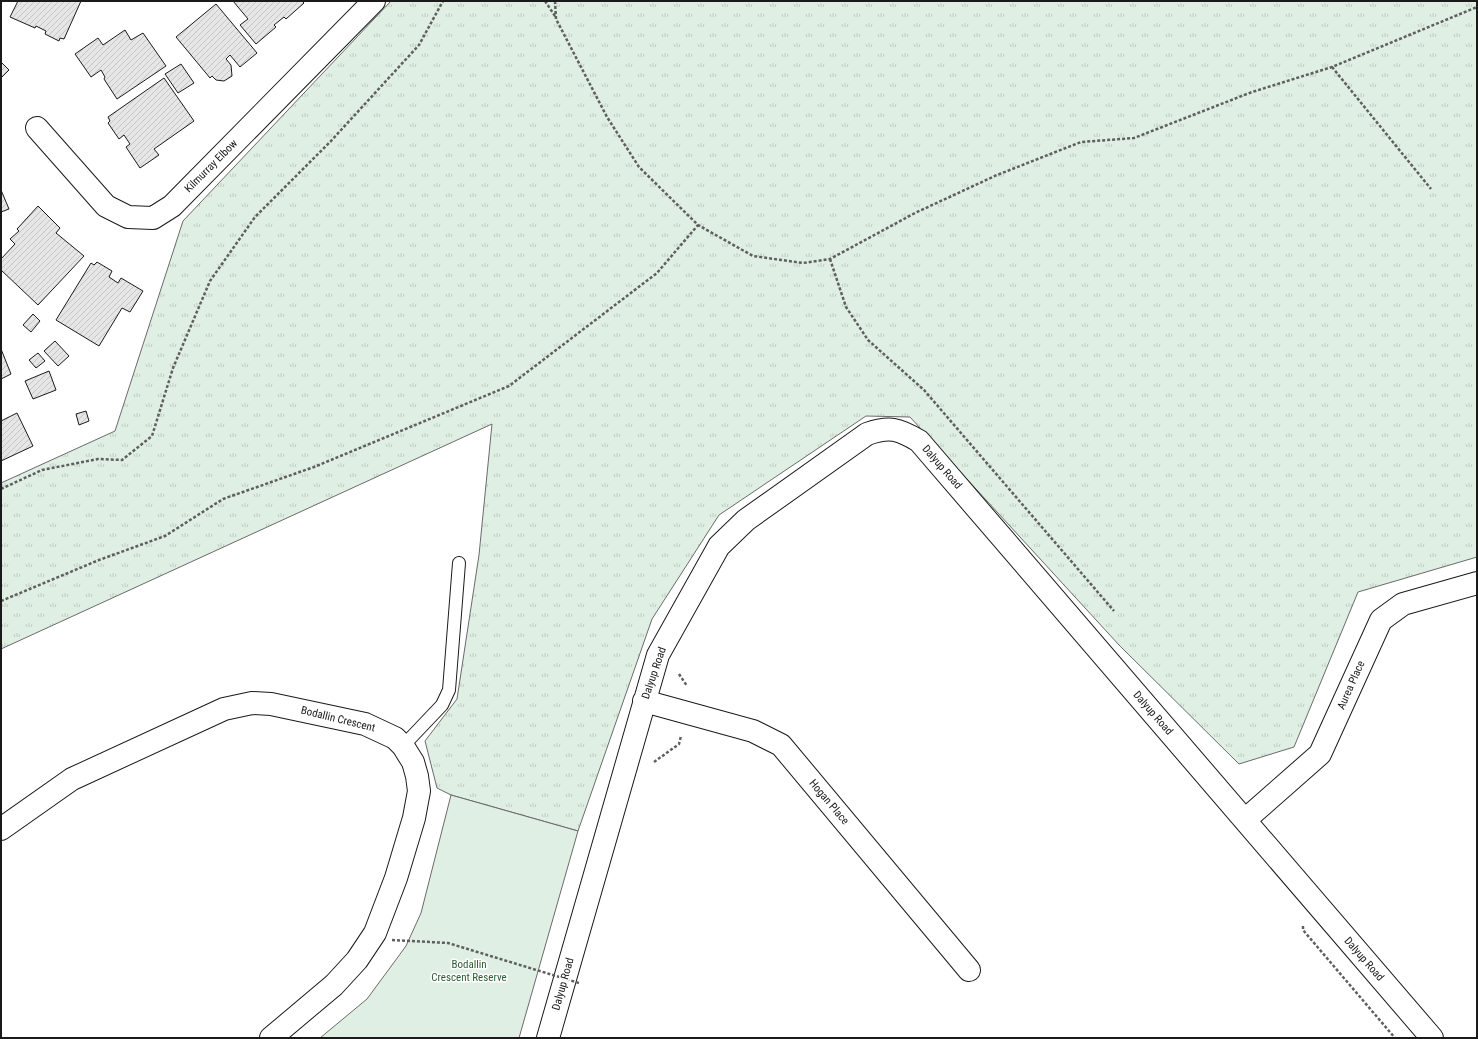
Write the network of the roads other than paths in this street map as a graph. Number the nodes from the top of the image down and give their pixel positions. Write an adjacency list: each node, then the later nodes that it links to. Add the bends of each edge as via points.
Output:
1 (374, 1): 2 (street, Kilmurray Elbow, via 172,206 153,218 128,217 106,206)
2 (37, 128)
3 (459, 563): 6 (lane, via 449,690 442,705)
4 (1477, 583): 7 (street, Aurea Place, via 1403,604 1381,620 1320,754)
5 (644, 701): 7 (street, Dalyup Road, via 658,655 719,546 746,520 867,434 884,428 903,431 920,441); 9 (street, Hogan Place, via 753,731 781,745); 11 (street, Dalyup Road, via 576,981)
6 (403, 746): 8 (street, Bodallin Crescent, via 390,735 365,724 272,704 252,703 224,710 72,779); 10 (street, Bodallin Crescent, via 413,762 419,791 414,818 396,878 375,933 334,985)
7 (1245, 820): 12 (street, Dalyup Road)
8 (1, 829)
9 (969, 970)
10 (271, 1038)
11 (548, 1038)
12 (1432, 1038)

